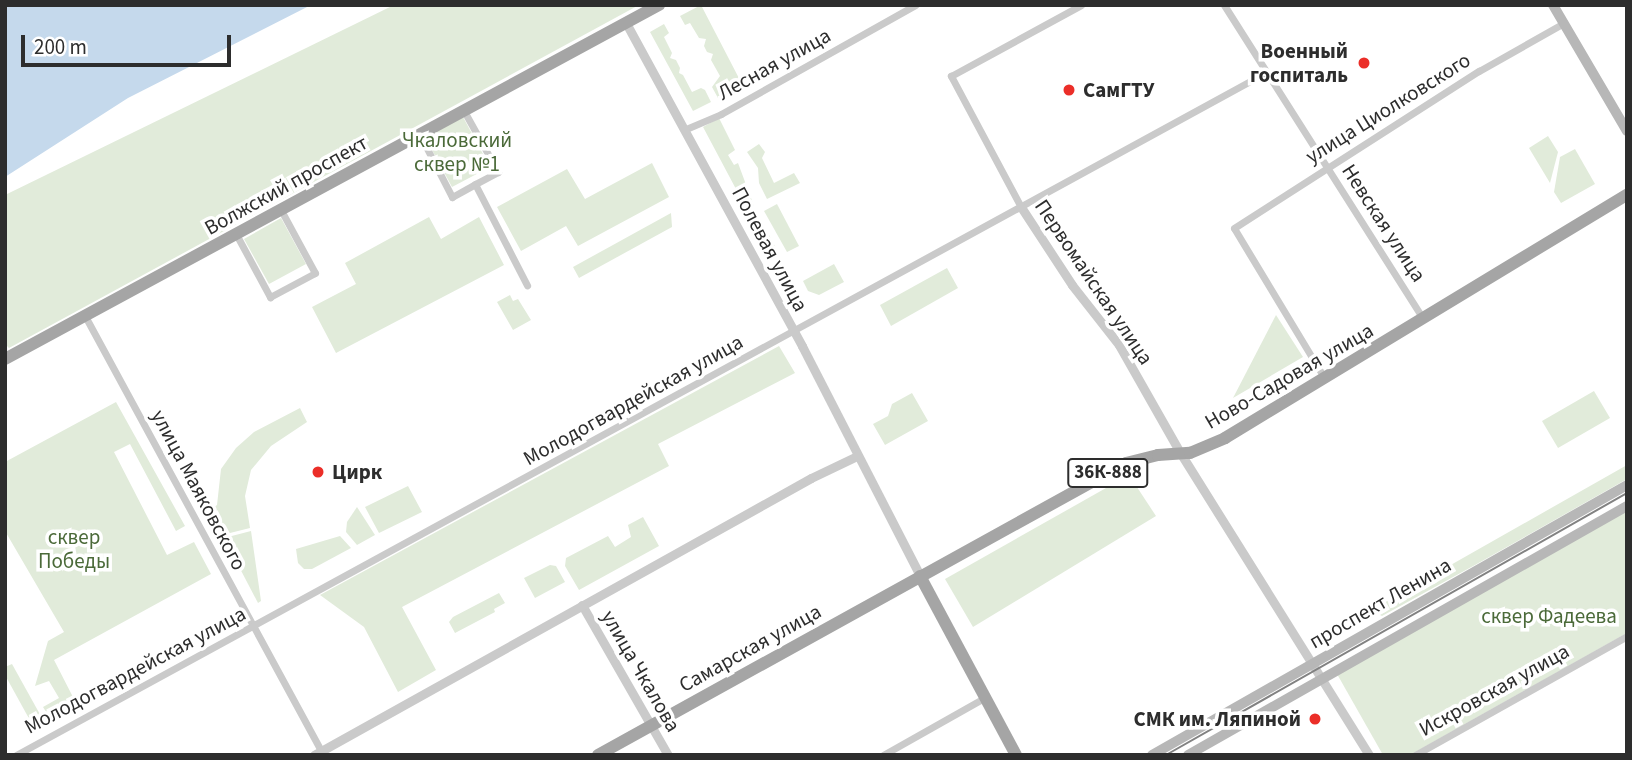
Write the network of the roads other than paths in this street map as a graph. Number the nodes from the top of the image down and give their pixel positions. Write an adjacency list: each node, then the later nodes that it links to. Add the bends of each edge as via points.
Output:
1 (659, 5): 6 (main road, Волжский проспект)
2 (915, 5): 10 (street, Лесная улица)
3 (1081, 5): 16 (street, Первомайская улица, via 951,76)
4 (1224, 5): 8 (street, Невская улица)
5 (1553, 5): 7 (main road)
6 (626, 23): 9 (main road, Волжский проспект); 10 (street, Полевая улица)
7 (1564, 23): 11 (main road); 13 (street, улица Циолковского)
8 (1265, 73): 13 (street, Невская улица); 16 (street, Молодогвардейская улица)
9 (464, 111): 12 (main road, Волжский проспект); 14 (street, via 498,172)
10 (686, 129): 22 (street, Полевая улица)
11 (1627, 131)
12 (419, 135): 14 (street, via 452,197); 17 (main road, Волжский проспект)
13 (1326, 166): 21 (street, Невская улица); 24 (street, улица Циолковского, via 1234,228)
14 (474, 184): 19 (street)
15 (1627, 195): 21 (main road, Ново-Садовая улица / 36К-888)
16 (1021, 207): 22 (street, Молодогвардейская улица); 25 (street, Первомайская улица, via 1072,285 1110,330)
17 (281, 210): 18 (main road, Волжский проспект); 18 (street, via 315,272 270,297)
18 (236, 234): 20 (main road, Волжский проспект)
19 (527, 285)
20 (85, 316): 23 (main road, Волжский проспект); 31 (street, улица Маяковского)
21 (1423, 319): 24 (main road, Ново-Садовая улица / 36К-888)
22 (794, 332): 26 (street, Полевая улица); 31 (street, Молодогвардейская улица)
23 (5, 359)
24 (1325, 379): 25 (main road, Ново-Садовая улица / 36К-888, via 1224,438)
25 (1181, 454): 29 (main road, Ново-Садовая улица / 36К-888, via 1126,463); 33 (street, Первомайская улица)
26 (857, 456): 29 (street, Полевая улица); 30 (street)
27 (1627, 485): 33 (main road, проспект Ленина)
28 (1627, 506): 34 (main road, проспект Ленина)
29 (920, 576): 35 (main road); 36 (main road, Самарская улица)
30 (582, 605): 36 (street, улица Чкалова); 37 (street)
31 (253, 626): 37 (street, улица Маяковского); 38 (street, Молодогвардейская улица)
32 (1627, 636): 46 (street, Искровская улица)
33 (1312, 663): 34 (street, Первомайская улица); 43 (main road, проспект Ленина)
34 (1322, 679): 44 (main road, проспект Ленина); 45 (street, Первомайская улица)
35 (985, 698): 41 (street); 42 (main road)
36 (652, 725): 39 (main road, Самарская улица); 40 (street, улица Чкалова)
37 (320, 753)
38 (16, 755)
39 (598, 755)
40 (668, 755)
41 (883, 755)
42 (1016, 755)
43 (1152, 755)
44 (1188, 755)
45 (1369, 755)
46 (1415, 755)

